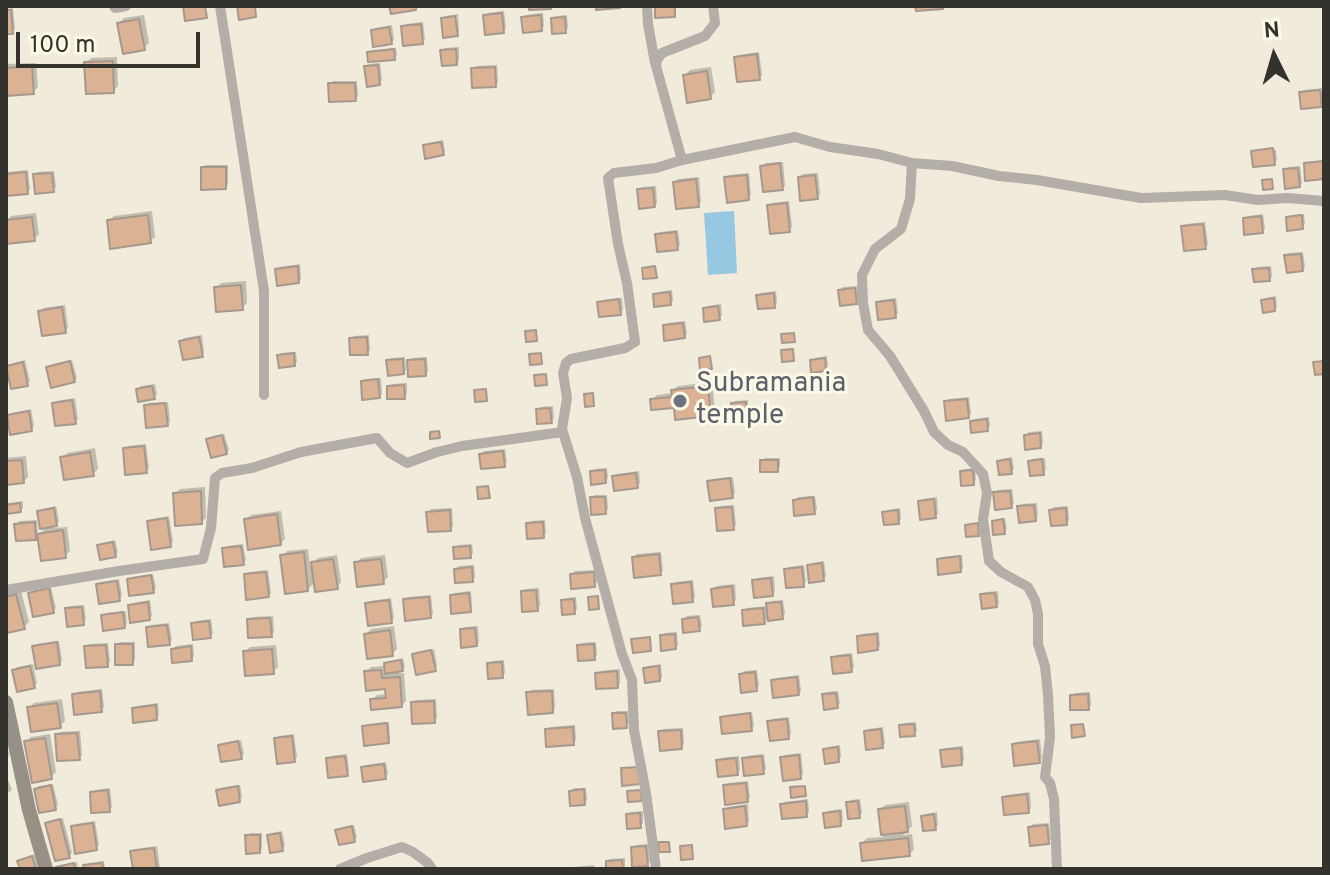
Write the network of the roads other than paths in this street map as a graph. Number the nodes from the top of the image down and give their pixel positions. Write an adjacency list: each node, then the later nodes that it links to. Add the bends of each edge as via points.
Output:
1 (114, 6): 2 (street)
2 (126, 6)
3 (220, 6): 10 (street, via 264,291)
4 (647, 6): 6 (street)
5 (713, 6): 6 (street, via 715,23 705,36 662,53)
6 (656, 66): 7 (street)
7 (682, 160): 8 (street, via 795,137); 11 (street, via 608,178 635,342 566,363)
8 (912, 163): 9 (street, via 1141,198 1225,195); 19 (street, via 901,229 875,249 862,275 865,317 868,330 890,356 934,432 983,474 989,561 1028,587 1035,600 1048,695 1045,777 1054,799)
9 (1324, 201)
10 (264, 395)
11 (563, 432): 12 (street, via 462,446 407,463 377,438 222,473 215,478 203,559); 18 (street, via 632,680 634,730)
12 (6, 590)
13 (6, 702): 14 (main road)
14 (13, 767): 15 (main road)
15 (46, 869)
16 (340, 869): 17 (street, via 402,847)
17 (432, 869)
18 (656, 869)
19 (1057, 869)

